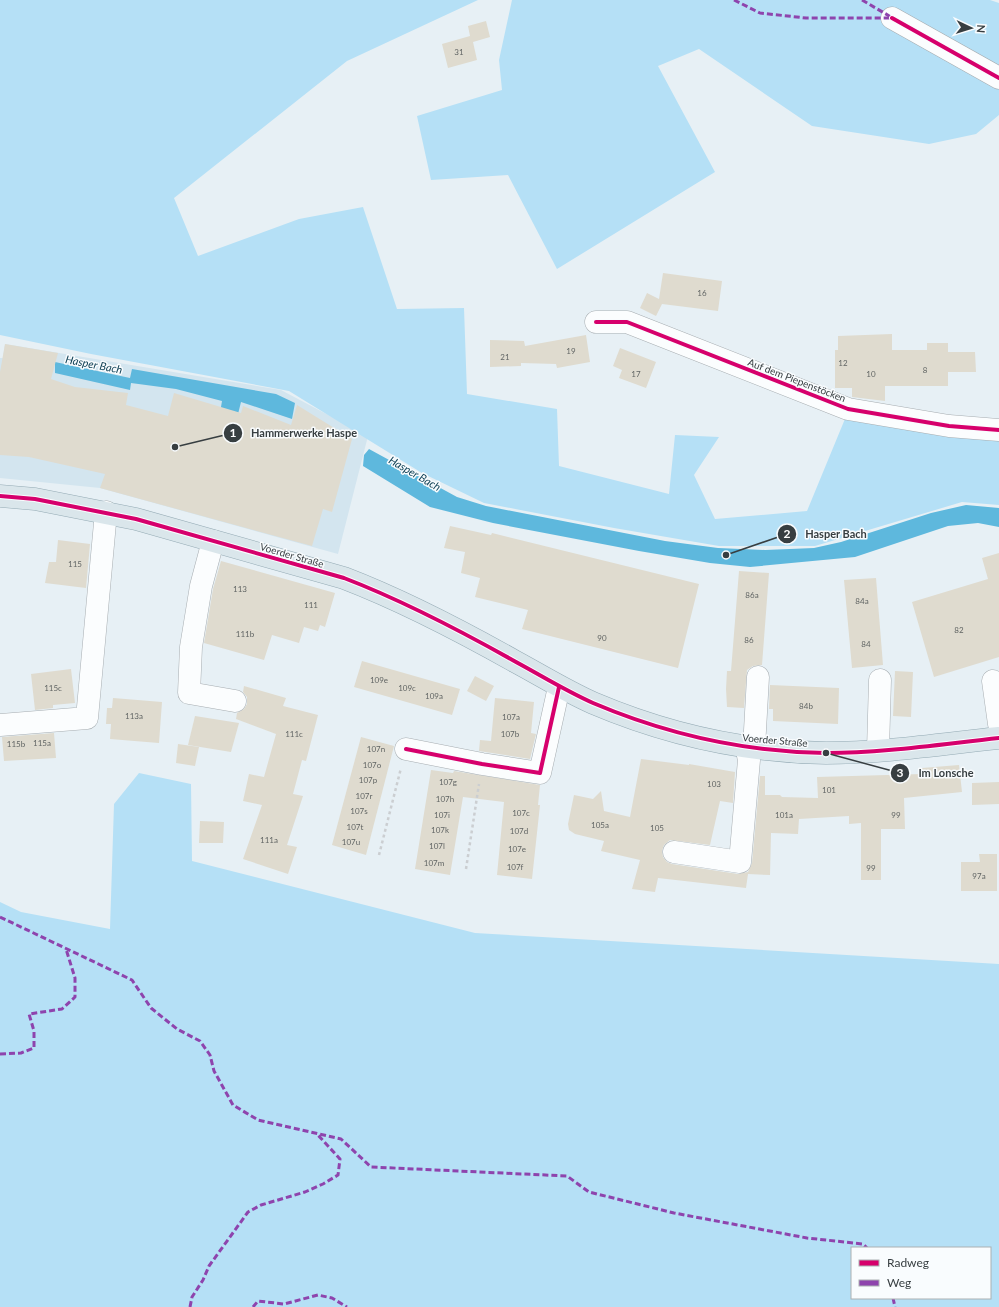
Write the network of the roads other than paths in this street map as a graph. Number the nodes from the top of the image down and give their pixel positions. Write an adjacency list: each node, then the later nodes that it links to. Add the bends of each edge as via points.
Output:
1 (892, 18): 2 (street)
2 (999, 78)
3 (596, 322): 4 (street, Auf dem Piepenstöcken, via 627,322 848,409 949,426)
4 (999, 430)
5 (0, 496): 6 (main road, Voerder Straße, via 35,499)
6 (106, 512): 7 (main road, Voerder Straße); 14 (street, via 87,718)
7 (213, 541): 11 (main road, Voerder Straße, via 344,578 367,587 428,615); 12 (street, via 200,586 190,647 189,693)
8 (758, 677): 16 (street)
9 (880, 680): 18 (street)
10 (993, 681): 13 (street)
11 (559, 687): 16 (main road, Voerder Straße, via 662,729); 17 (street, via 540,773)
12 (235, 701)
13 (999, 724)
14 (0, 725)
15 (999, 738): 18 (main road, Voerder Straße)
16 (750, 747): 18 (main road, Voerder Straße, via 826,752); 19 (street, via 740,862)
17 (406, 749)
18 (878, 750)
19 (674, 852)

